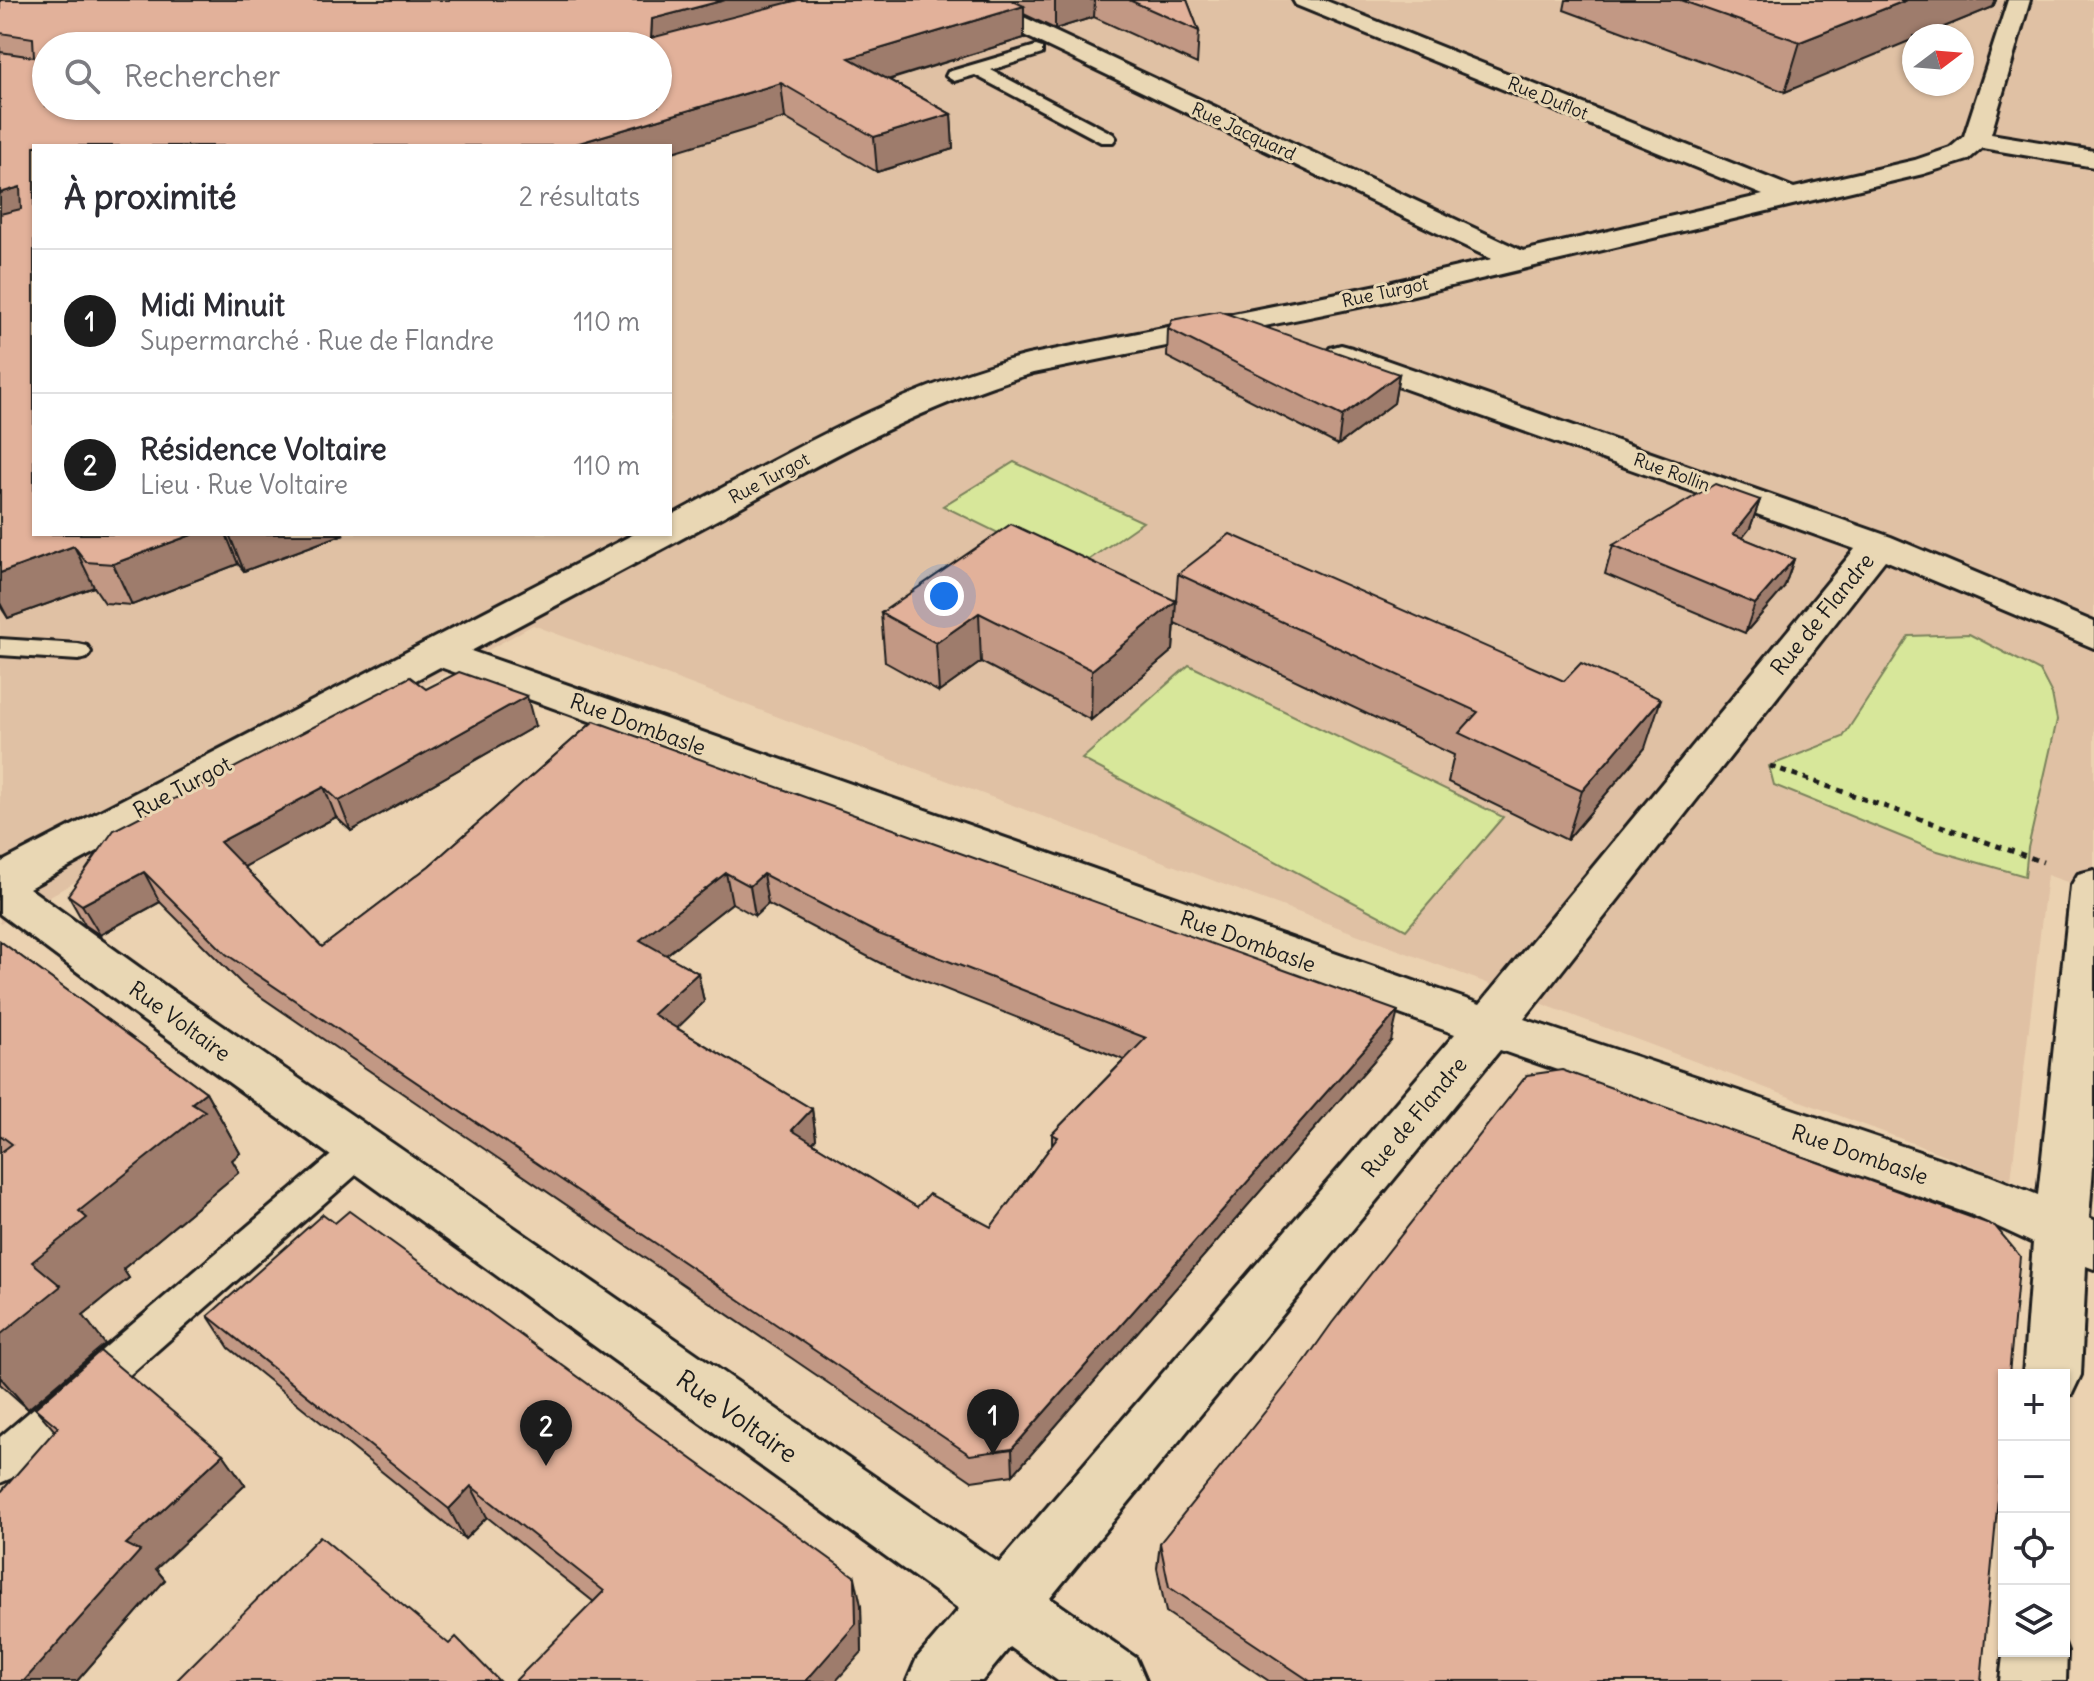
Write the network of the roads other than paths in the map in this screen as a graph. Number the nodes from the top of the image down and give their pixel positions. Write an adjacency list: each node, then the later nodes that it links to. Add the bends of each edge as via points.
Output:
1 (969, 0): 4 (street, Rue Jacquard)
2 (1304, 0): 11 (street, Rue Duflot)
3 (2019, 0): 9 (street)
4 (1062, 44): 5 (street); 12 (street, Rue Jacquard)
5 (1036, 51): 6 (lane)
6 (977, 69): 7 (lane); 8 (lane)
7 (954, 76)
8 (1107, 138)
9 (1976, 139): 10 (street); 11 (street, Rue Turgot, via 1941,161)
10 (2094, 159)
11 (1792, 197): 12 (street, Rue Turgot)
12 (1520, 261): 13 (street, Rue Turgot)
13 (1244, 321): 14 (street, Rue Turgot, via 1028,365 938,393); 16 (street, Rue Rollin)
14 (672, 529)
15 (658, 536): 20 (street, Rue Turgot)
16 (1878, 545): 17 (street, Rue Rollin); 24 (street, Rue de Flandre)
17 (2094, 636)
18 (0, 647): 19 (lane)
19 (78, 652)
20 (436, 652): 22 (street, Rue Turgot); 24 (street, Rue Dombasle)
21 (2074, 876): 26 (street)
22 (0, 883)
23 (0, 890): 25 (street, Rue Voltaire)
24 (1490, 1027): 26 (street, Rue Dombasle, via 1988,1198); 29 (street, Rue de Flandre)
25 (361, 1150): 28 (lane); 29 (street, Rue Voltaire)
26 (2078, 1237): 27 (street)
27 (2053, 1369)
28 (0, 1463)
29 (1003, 1604): 31 (street, Rue de Flandre); 32 (street, Rue Voltaire)
30 (2035, 1657): 33 (street)
31 (940, 1681)
32 (1113, 1681)
33 (2033, 1681)

